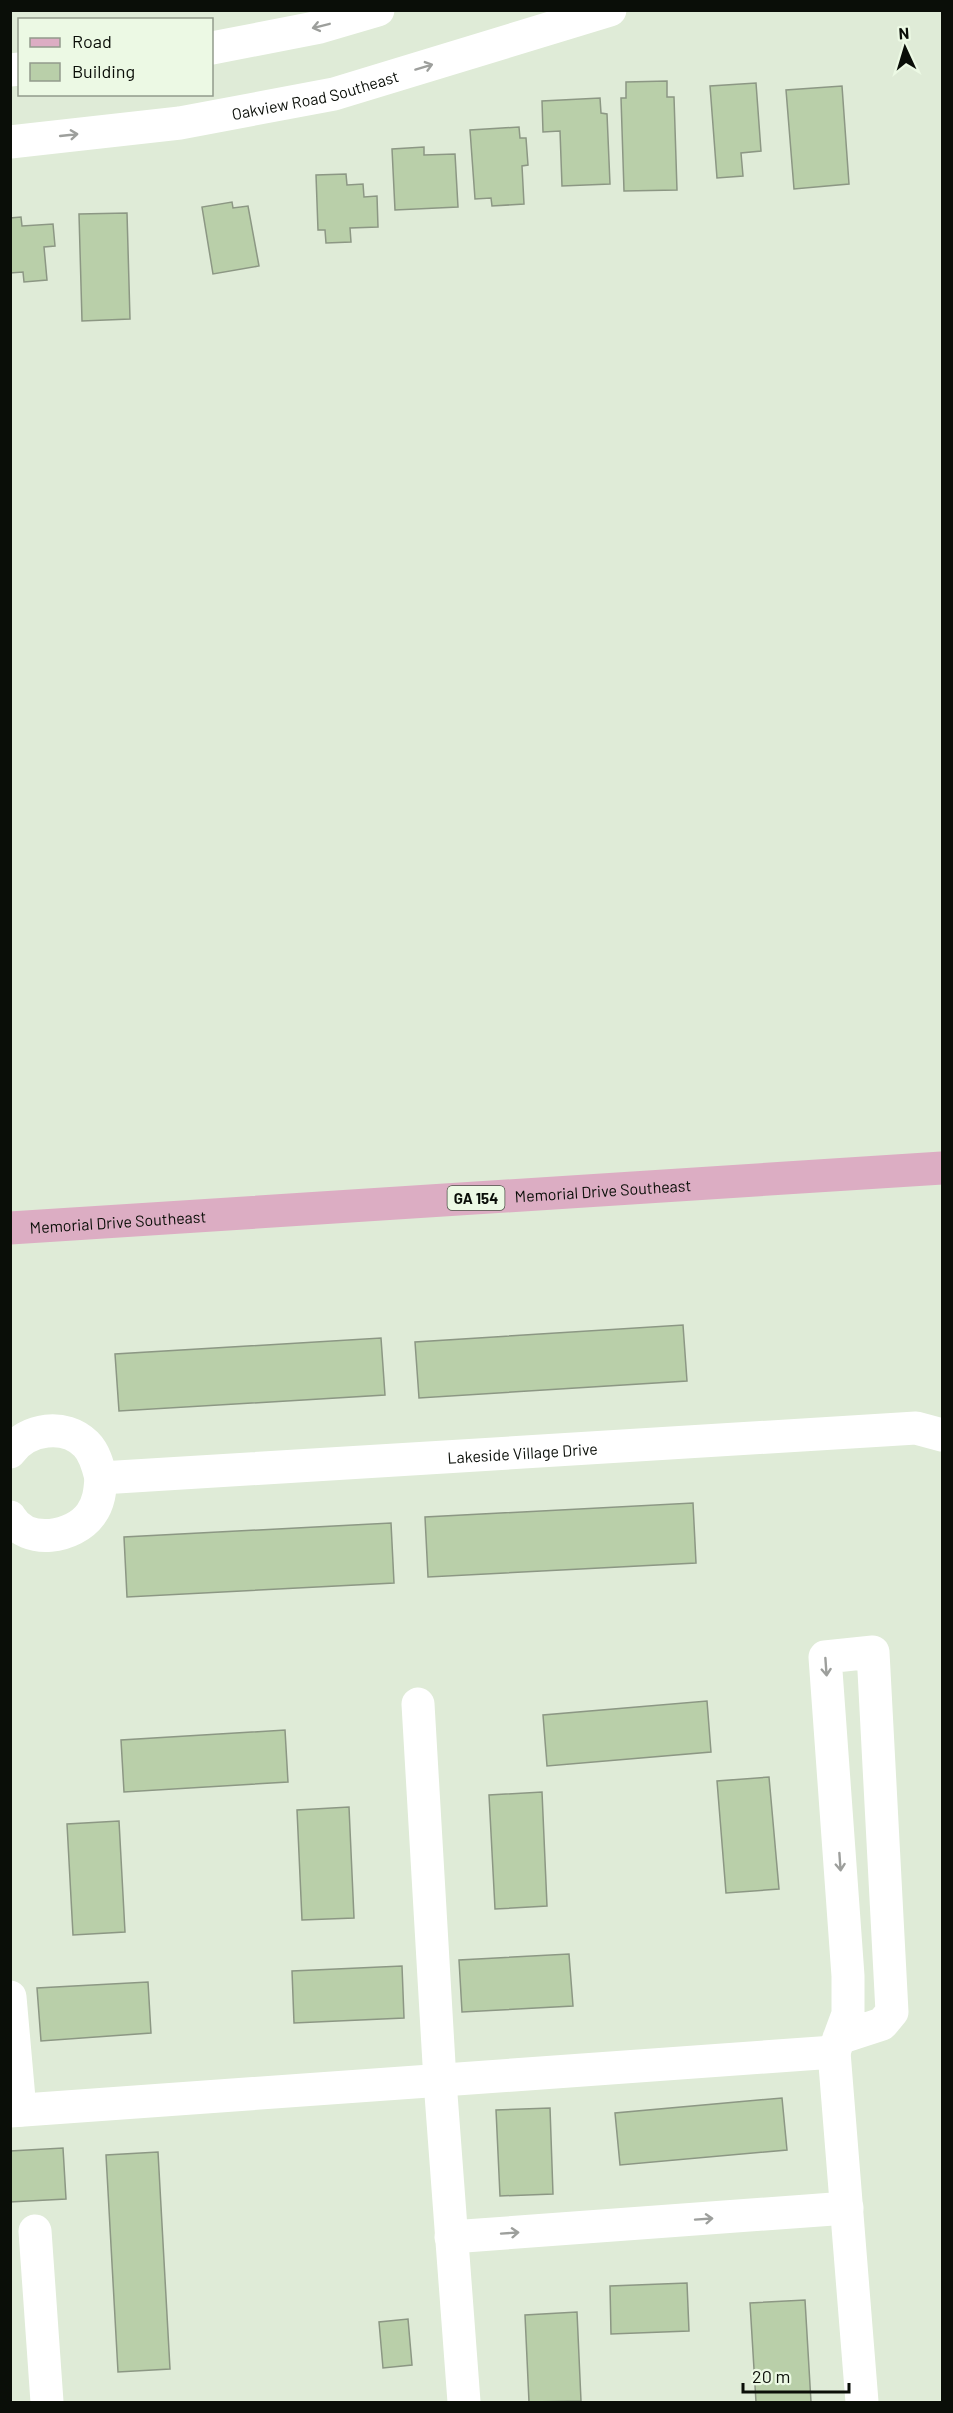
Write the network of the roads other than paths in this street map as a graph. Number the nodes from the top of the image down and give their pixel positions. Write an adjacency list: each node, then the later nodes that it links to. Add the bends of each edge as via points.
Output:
1 (378, 10): 3 (street, one-way to 3, via 320,27)
2 (610, 10): 4 (street, Oakview Road Southeast, one-way to 2, via 180,123 334,94)
3 (213, 48)
4 (10, 142)
5 (942, 1168): 6 (main road, Memorial Drive Southeast / GA 154)
6 (10, 1228)
7 (942, 1435): 9 (street, Lakeside Village Drive, via 916,1428)
8 (10, 1452): 9 (street, via 26,1436 45,1430 67,1433 85,1443)
9 (101, 1478): 10 (street, via 100,1498 91,1514 61,1535 43,1536 27,1531)
10 (10, 1517)
11 (418, 1704): 14 (street)
12 (10, 1997): 15 (street)
13 (837, 2045): 13 (street, one-way to 13, via 882,2024 892,2012 873,1652 825,1657 848,1976 848,2014); 14 (street); 16 (street)
14 (440, 2081): 15 (street); 18 (street)
15 (15, 2111)
16 (847, 2208): 18 (street, one-way to 16); 21 (street)
17 (35, 2231): 19 (street)
18 (452, 2237): 20 (street)
19 (47, 2403)
20 (464, 2403)
21 (862, 2403)

